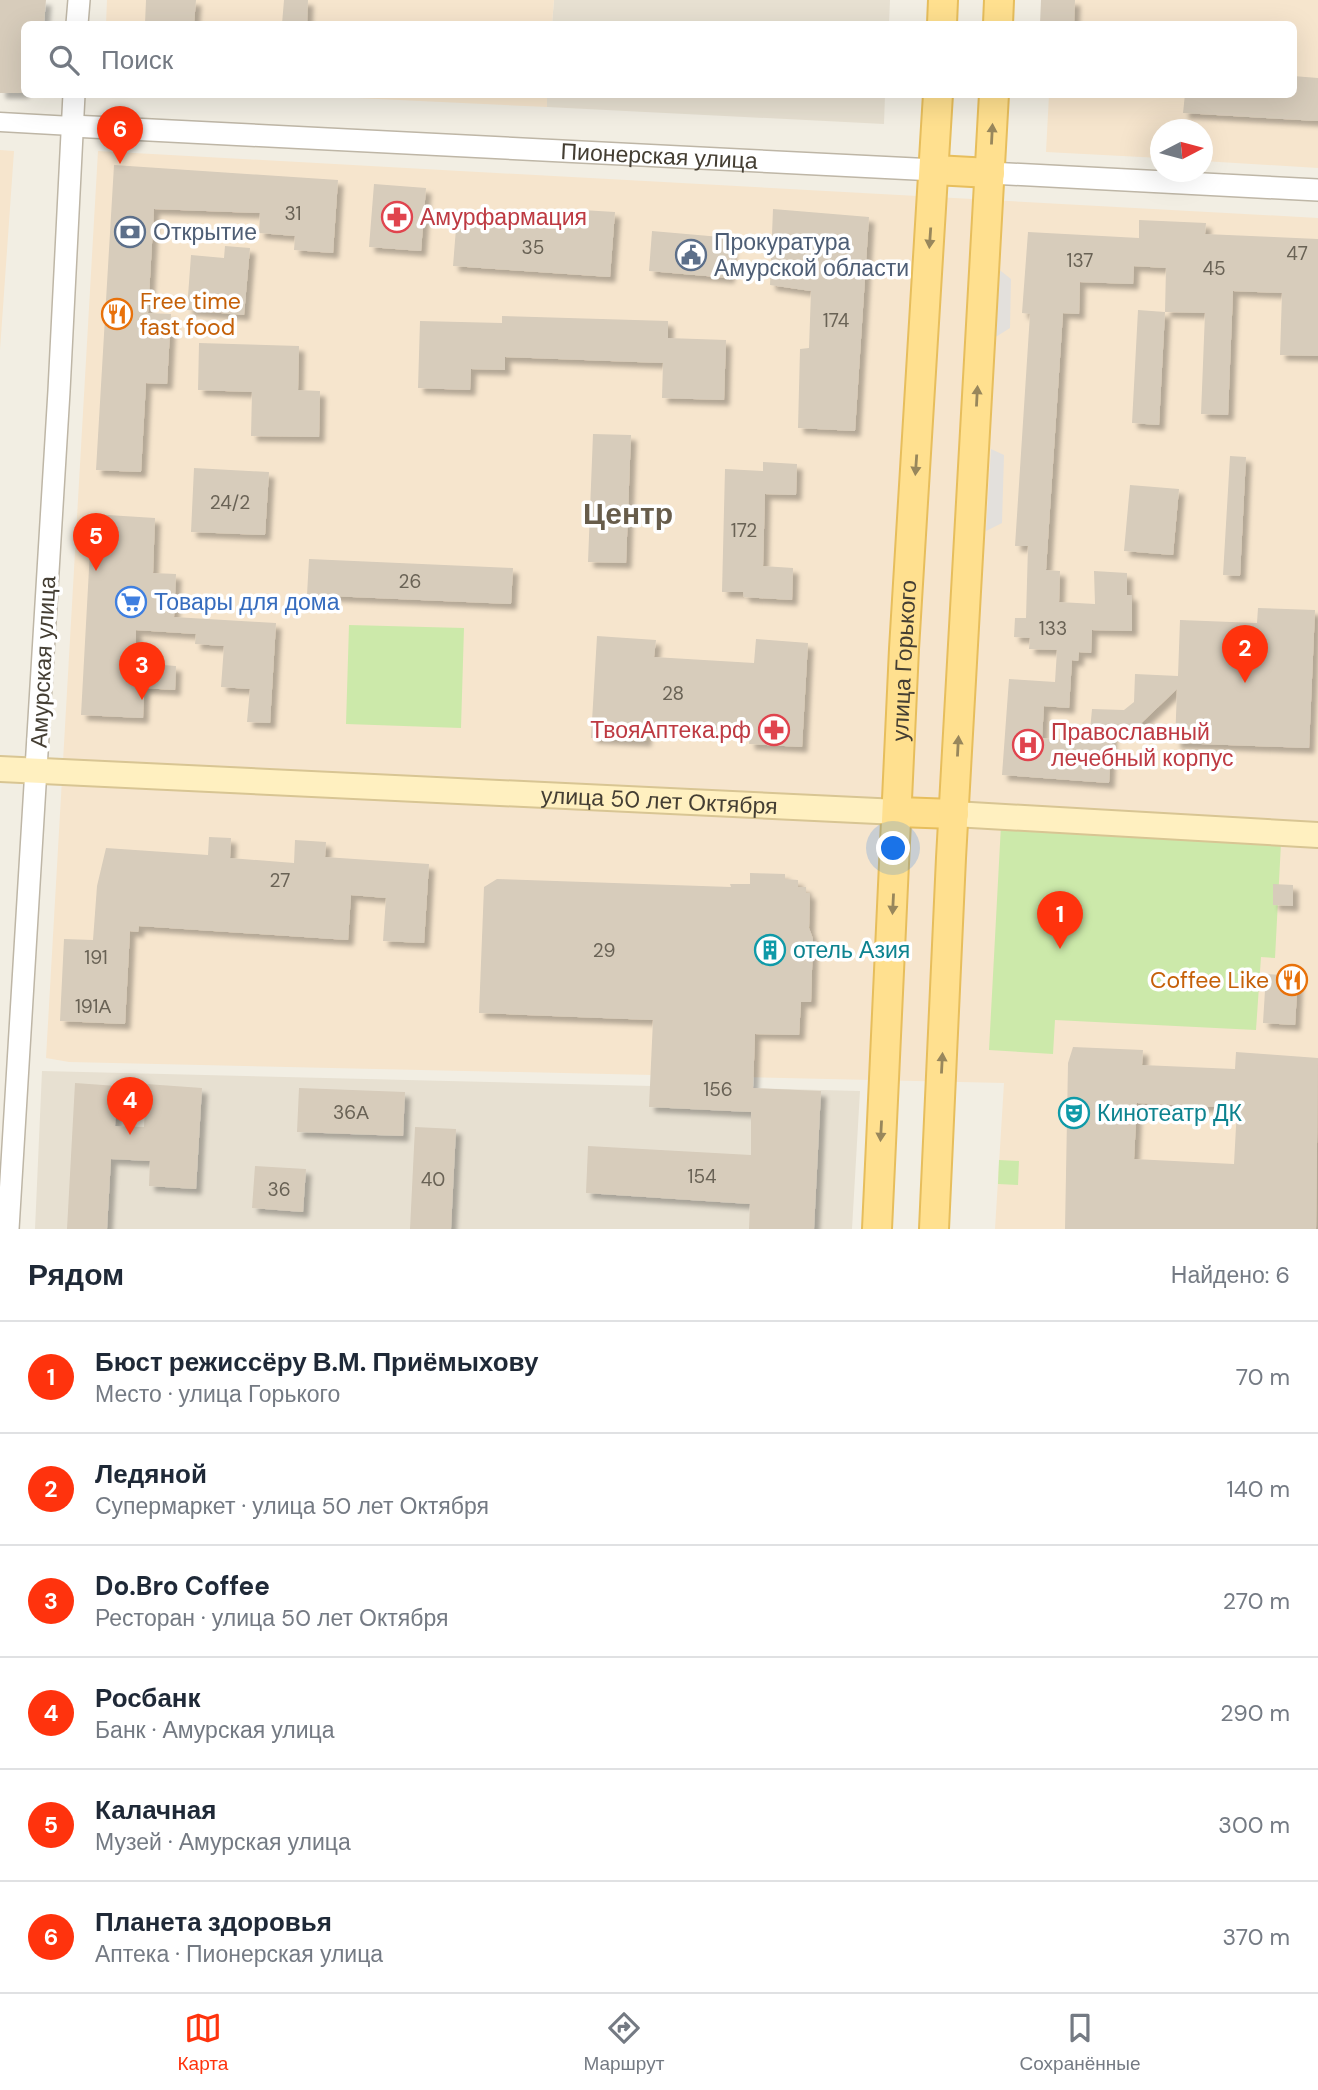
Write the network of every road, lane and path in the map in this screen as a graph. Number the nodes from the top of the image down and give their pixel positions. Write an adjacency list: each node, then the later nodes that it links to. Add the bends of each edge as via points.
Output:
1 (79, 0): 4 (street)
2 (943, 0): 5 (main road)
3 (999, 0): 6 (main road)
4 (78, 21)
5 (942, 21)
6 (998, 21)
7 (74, 98): 11 (street, Амурская улица)
8 (938, 98): 12 (main road, улица Горького)
9 (994, 98): 13 (main road, one-way to 9)
10 (0, 122): 11 (street, Пионерская улица)
11 (72, 126): 12 (street, Пионерская улица); 16 (street, Амурская улица)
12 (935, 170): 13 (main road, Пионерская улица); 17 (main road, улица Горького, one-way to 17)
13 (990, 173): 14 (street, Пионерская улица); 18 (main road, one-way to 13)
14 (1318, 190)
15 (0, 769): 16 (main road, улица 50 лет Октября)
16 (37, 771): 17 (main road, улица 50 лет Октября); 20 (street, Амурская улица)
17 (898, 812): 18 (main road, улица 50 лет Октября); 21 (main road, улица Горького, one-way to 21)
18 (954, 814): 19 (main road, улица 50 лет Октября); 22 (main road, one-way to 18)
19 (1318, 835)
20 (8, 1229)
21 (877, 1229)
22 (934, 1229)

